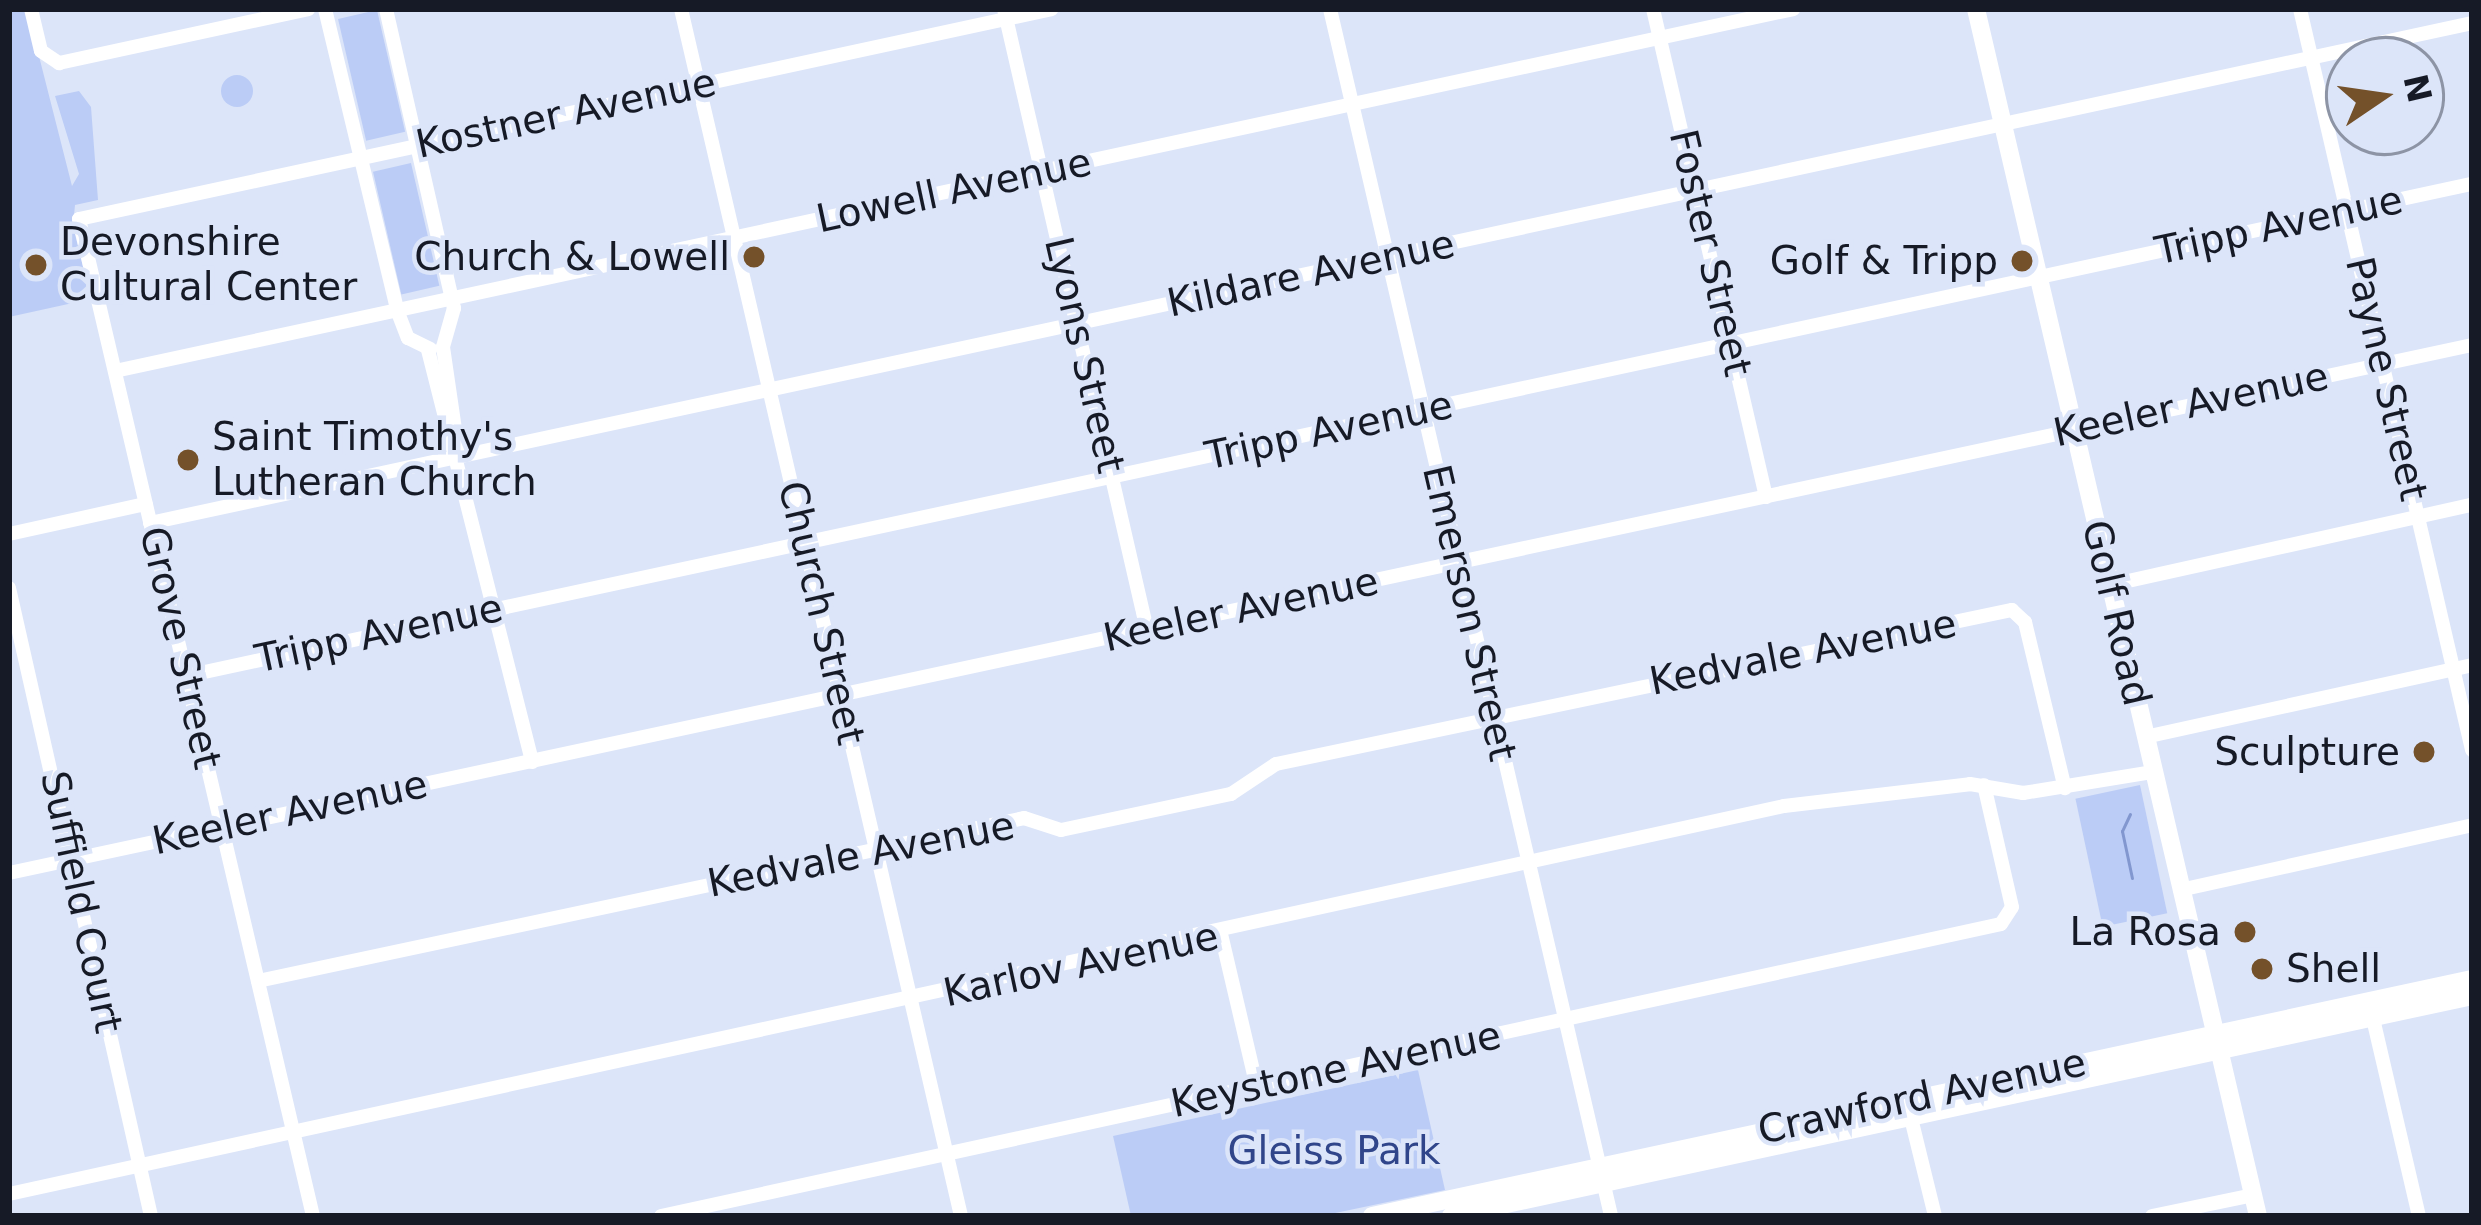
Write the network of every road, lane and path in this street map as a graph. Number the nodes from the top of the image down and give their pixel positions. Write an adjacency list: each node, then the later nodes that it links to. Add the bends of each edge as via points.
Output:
1 (31, 9): 2 (street, via 47,61)
2 (308, 9)
3 (325, 9): 20 (street)
4 (386, 9): 19 (street)
5 (681, 9): 16 (street, Church Street)
6 (1052, 9): 12 (street, Kostner Avenue)
7 (1330, 9): 17 (street, Emerson Street)
8 (1653, 9): 14 (street, Foster Street)
9 (1793, 9): 14 (street, Lowell Avenue)
10 (1976, 9): 18 (main road, Golf Road)
11 (2300, 9): 15 (street, Payne Street)
12 (1005, 14): 16 (street, Kostner Avenue); 21 (street, Lyons Street)
13 (2472, 23): 15 (street, Kildare Avenue)
14 (1660, 38): 17 (street, Lowell Avenue); 23 (street, Foster Street)
15 (2312, 58): 18 (street, Kildare Avenue); 24 (street, Payne Street)
16 (699, 85): 19 (street, Kostner Avenue); 26 (street, Church Street)
17 (1352, 105): 21 (street, Lowell Avenue); 27 (street, Emerson Street)
18 (2003, 125): 23 (street, Kildare Avenue); 28 (main road, Golf Road)
19 (417, 146): 20 (street, Kostner Avenue); 29 (street)
20 (363, 158): 25 (street, Kostner Avenue); 30 (street)
21 (1042, 172): 26 (street, Lowell Avenue); 31 (street, Lyons Street)
22 (2472, 184): 24 (street, Tripp Avenue)
23 (1695, 191): 27 (street, Kildare Avenue); 32 (street, Foster Street)
24 (2347, 211): 28 (street, Tripp Avenue); 35 (street, Payne Street)
25 (79, 219): 36 (street, Grove Street)
26 (734, 238): 29 (street, Lowell Avenue); 37 (street, Church Street)
27 (1387, 257): 31 (street, Kildare Avenue); 38 (street, Emerson Street)
28 (2038, 278): 32 (street, Tripp Avenue); 39 (main road, Golf Road)
29 (452, 298): 30 (street, Lowell Avenue); 34 (street)
30 (397, 310): 34 (street, via 408,338); 36 (street, Lowell Avenue)
31 (1077, 325): 37 (street, Kildare Avenue); 41 (street, Lyons Street)
32 (1731, 344): 38 (street, Tripp Avenue); 42 (street, Foster Street)
33 (2472, 344): 35 (street, Keeler Avenue)
34 (435, 348): 40 (street)
35 (2383, 364): 39 (street, Keeler Avenue); 45 (street, Payne Street)
36 (115, 371): 43 (street, Grove Street)
37 (770, 391): 40 (street, Kildare Avenue); 48 (street, Church Street)
38 (1422, 411): 41 (street, Tripp Avenue); 49 (street, Emerson Street)
39 (2074, 431): 42 (street, Keeler Avenue); 50 (main road, Golf Road)
40 (459, 457): 46 (street, Kildare Avenue); 52 (street)
41 (1112, 478): 48 (street, Tripp Avenue); 53 (street, Lyons Street)
42 (1766, 497): 49 (street, Keeler Avenue)
43 (146, 504): 46 (street, Grove Street); 47 (street)
44 (2472, 505): 45 (street)
45 (2418, 516): 50 (street); 55 (street, Payne Street)
46 (150, 523): 56 (street, Grove Street)
47 (9, 534)
48 (805, 544): 52 (street, Tripp Avenue); 57 (street, Church Street)
49 (1458, 564): 53 (street, Keeler Avenue); 58 (street, Emerson Street)
50 (2110, 584): 59 (main road, Golf Road)
51 (9, 588): 68 (street, Suffield Court)
52 (495, 609): 56 (street, Tripp Avenue); 61 (street)
53 (1147, 630): 57 (street, Keeler Avenue)
54 (2472, 665): 55 (street)
55 (2453, 670): 59 (street); 60 (street, Payne Street)
56 (186, 676): 66 (street, Grove Street)
57 (841, 697): 61 (street, Keeler Avenue); 67 (street, Church Street)
58 (1493, 716): 64 (street, Kedvale Avenue, via 2018,611); 67 (street, Kedvale Avenue, via 1276,764 1231,794 1061,830 1024,818); 69 (street, Emerson Street)
59 (2145, 737): 62 (main road, Golf Road)
60 (2472, 750)
61 (532, 762): 66 (street, Keeler Avenue)
62 (2153, 772): 64 (street, Karlov Avenue); 71 (main road, Golf Road)
63 (1984, 785): 64 (street, Karlov Avenue); 69 (street, Karlov Avenue, via 1801,803); 78 (street, Keystone Avenue, via 2010,919)
64 (2065, 788)
65 (2472, 826): 71 (street)
66 (222, 828): 68 (street, Keeler Avenue); 74 (street, Grove Street)
67 (876, 850): 74 (street, Kedvale Avenue); 76 (street, Church Street)
68 (71, 860): 70 (street, Keeler Avenue); 84 (street, Suffield Court)
69 (1529, 869): 72 (street, Karlov Avenue); 78 (street, Emerson Street)
70 (9, 873)
71 (2180, 890): 79 (main road, Golf Road)
72 (1221, 934): 76 (street, Karlov Avenue); 80 (street)
73 (2472, 979): 77 (main road, Crawford Avenue)
74 (258, 981): 82 (street, Grove Street)
75 (2472, 996): 77 (main road, Crawford Avenue)
76 (911, 1003): 82 (street, Karlov Avenue); 83 (street, Church Street)
77 (2371, 1010): 79 (main road, Crawford Avenue); 98 (street)
78 (1564, 1021): 80 (street, Keystone Avenue); 85 (street, Emerson Street)
79 (2216, 1044): 81 (main road, Crawford Avenue); 87 (main road, Golf Road)
80 (1257, 1088): 83 (street, Keystone Avenue)
81 (1909, 1109): 85 (main road, Crawford Avenue); 95 (street)
82 (294, 1134): 84 (street, Karlov Avenue); 89 (street, Grove Street)
83 (947, 1156): 90 (street, Keystone Avenue); 91 (street, Church Street)
84 (140, 1166): 86 (street, Karlov Avenue); 88 (street, Suffield Court)
85 (1601, 1175): 92 (main road, Crawford Avenue); 93 (main road, Crawford Avenue); 94 (street, Emerson Street)
86 (9, 1194)
87 (2253, 1195): 96 (street); 97 (main road, Golf Road)
88 (151, 1216)
89 (314, 1216)
90 (661, 1216)
91 (961, 1216)
92 (1372, 1216)
93 (1451, 1216)
94 (1611, 1216)
95 (1935, 1216)
96 (2152, 1216)
97 (2258, 1216)
98 (2419, 1216)

